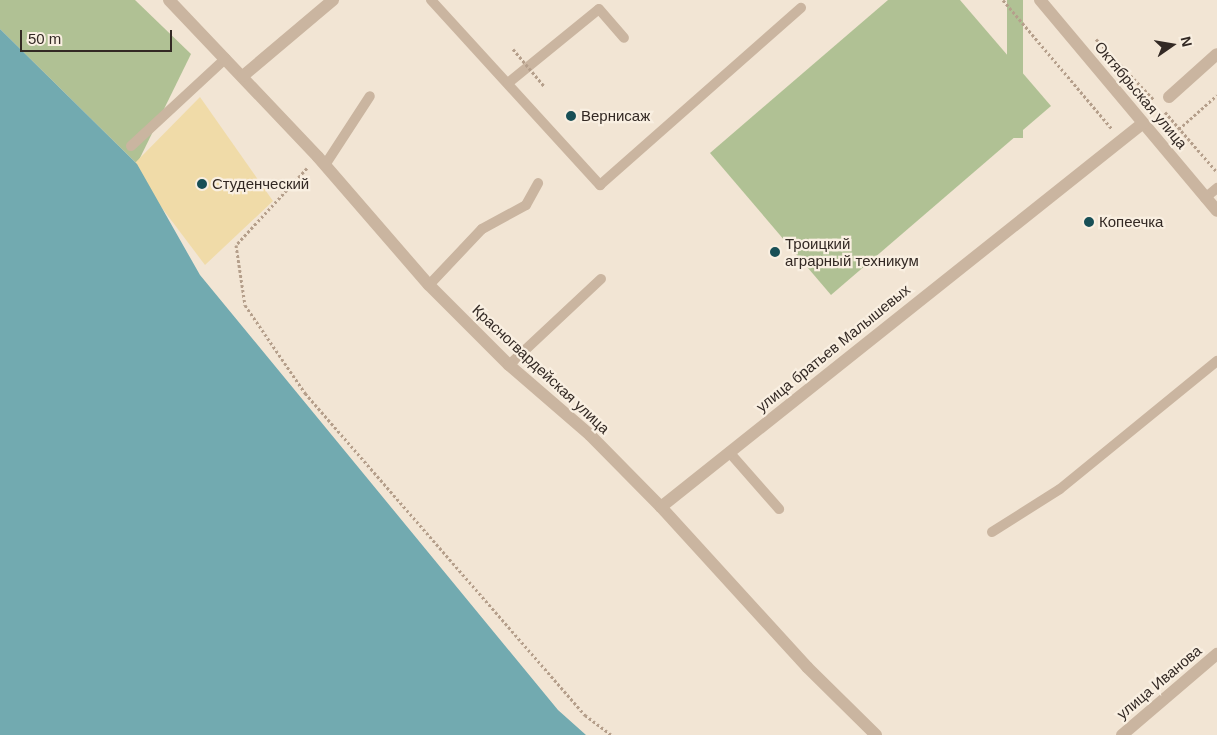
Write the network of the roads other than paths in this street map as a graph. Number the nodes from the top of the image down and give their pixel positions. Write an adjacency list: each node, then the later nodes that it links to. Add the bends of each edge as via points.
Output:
1 (169, 0): 8 (street, Красногвардейская улица)
2 (333, 0): 9 (street)
3 (431, 0): 10 (lane)
4 (1040, 0): 13 (street, Октябрьская улица)
5 (801, 8): 10 (lane, via 600,184)
6 (624, 38): 10 (lane, via 599,9)
7 (1217, 54): 12 (street)
8 (226, 58): 9 (street, Красногвардейская улица); 14 (lane)
9 (243, 76): 15 (street, Красногвардейская улица)
10 (508, 83)
11 (370, 96): 15 (lane)
12 (1169, 98)
13 (1142, 122): 18 (street, Октябрьская улица); 24 (street, улица братьев Малышевых)
14 (131, 146)
15 (322, 161): 21 (street, Красногвардейская улица)
16 (538, 183): 21 (lane, via 526,205 482,229)
17 (1217, 188): 18 (lane)
18 (1205, 198): 19 (street, Октябрьская улица)
19 (1217, 211)
20 (601, 279): 23 (lane)
21 (428, 284): 23 (street, Красногвардейская улица)
22 (1217, 361): 27 (lane, via 1060,489)
23 (509, 365): 25 (street, Красногвардейская улица, via 590,435)
24 (729, 452): 25 (street, улица братьев Малышевых); 26 (lane)
25 (661, 507): 29 (street, Красногвардейская улица, via 807,667)
26 (779, 509)
27 (992, 532)
28 (1217, 654): 30 (street, улица Иванова)
29 (876, 735)
30 (1122, 735)

